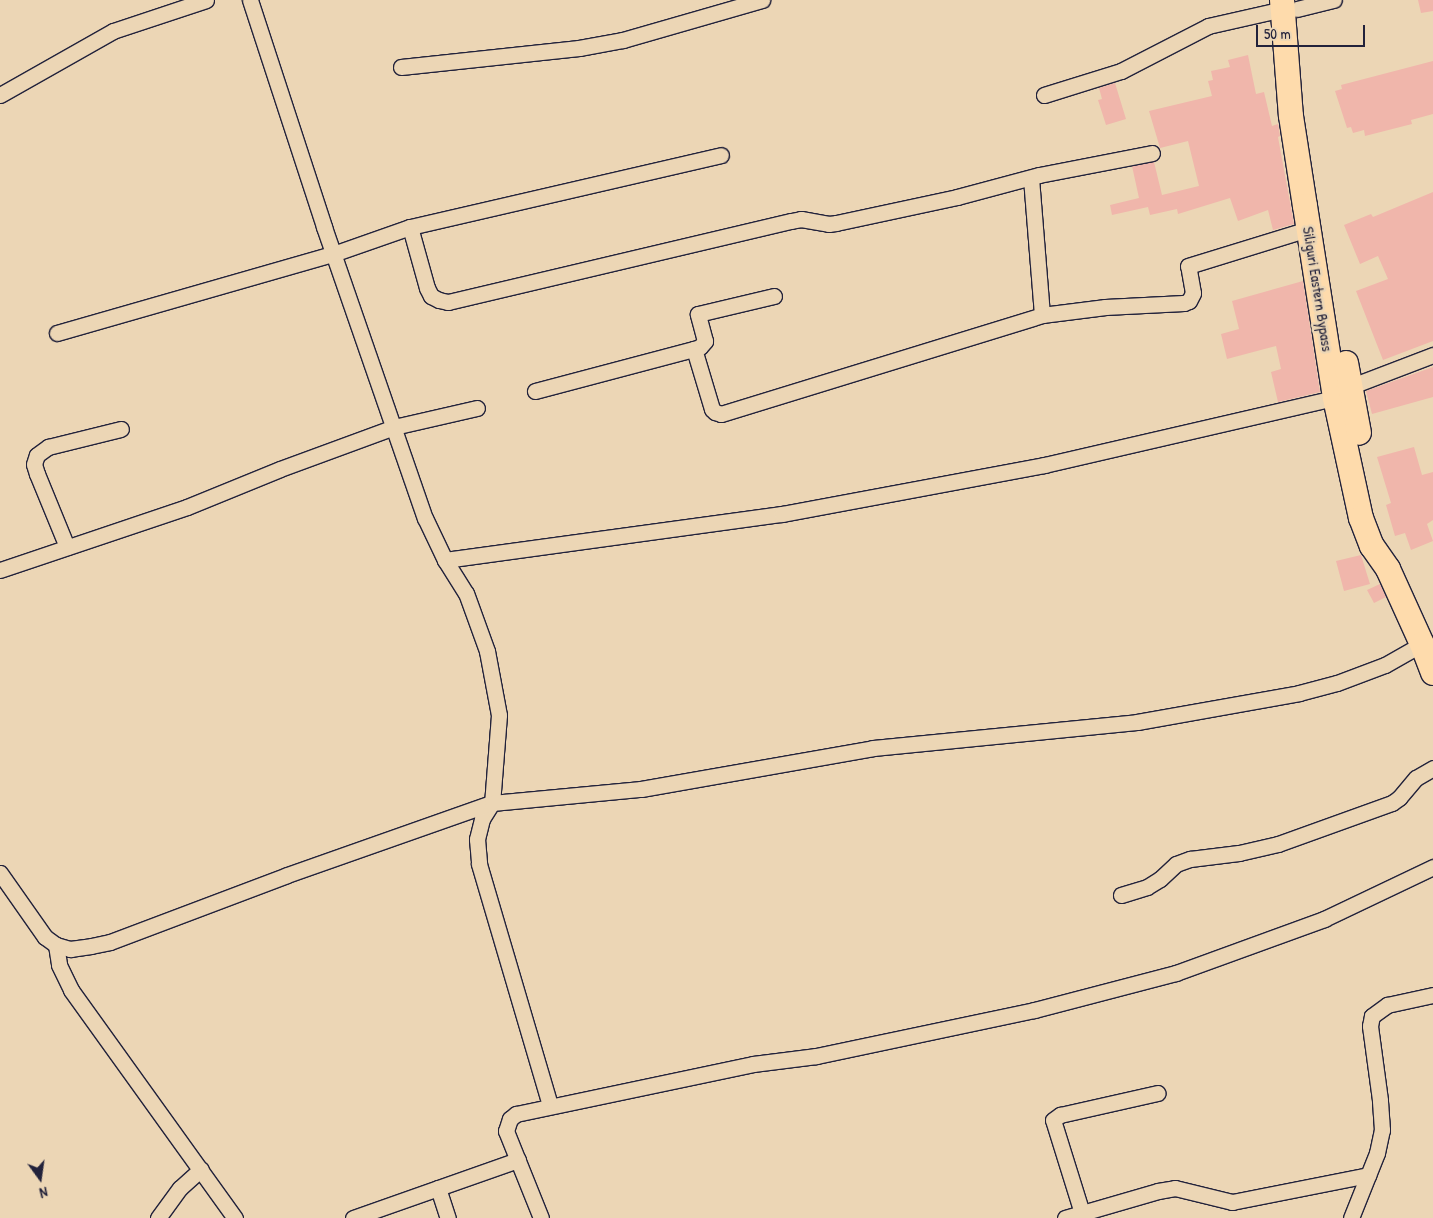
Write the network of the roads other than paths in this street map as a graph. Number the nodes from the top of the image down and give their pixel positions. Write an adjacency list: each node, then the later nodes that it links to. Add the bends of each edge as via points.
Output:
1 (206, 0): 7 (street, via 113,31)
2 (250, 0): 14 (street)
3 (762, 0): 6 (street, via 624,40 579,48)
4 (1334, 0): 5 (street)
5 (1289, 4): 8 (street, via 1208,26 1121,71); 13 (main road, Siliguri Eastern Bypass, via 1291,116); 21 (main road, Siliguri Eastern Bypass)
6 (401, 67)
7 (0, 95)
8 (1044, 95)
9 (1152, 153): 11 (street)
10 (722, 155): 12 (street)
11 (1031, 178): 12 (street, via 836,223 801,219 781,223 448,302 431,296); 16 (street)
12 (410, 227): 14 (street)
13 (1308, 229): 16 (street, via 1188,266 1192,293 1189,301 1184,303 1105,307); 21 (main road, Siliguri Eastern Bypass)
14 (333, 254): 17 (street); 23 (street)
15 (774, 296): 18 (street, via 698,314 705,341)
16 (1042, 315): 18 (street, via 721,414 712,409)
17 (57, 333)
18 (694, 349): 20 (street)
19 (1433, 355): 21 (street)
20 (535, 391)
21 (1342, 393): 26 (street, via 1044,465 782,514); 28 (main road, Siliguri Eastern Bypass, via 1388,569)
22 (477, 408): 23 (street)
23 (394, 427): 25 (street, via 187,507); 26 (street, via 425,518)
24 (121, 429): 25 (street, via 48,447 37,455 34,464 37,474)
25 (67, 547): 27 (street)
26 (445, 560): 31 (street, via 466,593 487,651 499,715)
27 (0, 570)
28 (1422, 644): 29 (main road, Siliguri Eastern Bypass); 31 (street, via 1385,665 1336,683 1299,693 1137,722 873,748 641,789)
29 (1433, 673)
30 (1433, 768): 34 (street, via 1416,778 1392,802 1278,844 1190,859 1176,864 1147,887)
31 (492, 803): 35 (street, via 110,942 70,949); 38 (street, via 482,819 477,839 480,864)
32 (1433, 867): 38 (street, via 1324,919 1176,973 1034,1010 816,1056 753,1064)
33 (0, 873): 35 (street, via 46,937)
34 (1120, 895)
35 (56, 945): 40 (street, via 59,965 99,1031)
36 (1433, 996): 41 (street, via 1387,1005 1372,1016 1370,1026 1382,1130)
37 (1158, 1093): 43 (street, via 1060,1115 1053,1120)
38 (550, 1106): 39 (street, via 516,1114 510,1119 506,1131)
39 (518, 1160): 42 (street); 48 (street)
40 (201, 1169): 44 (street, via 180,1188); 45 (street)
41 (1368, 1175): 43 (street, via 1232,1202 1175,1188); 50 (street)
42 (438, 1188): 46 (street); 47 (street)
43 (1082, 1213): 49 (street)
44 (158, 1218)
45 (235, 1218)
46 (353, 1218)
47 (448, 1218)
48 (541, 1218)
49 (1065, 1218)
50 (1351, 1218)

